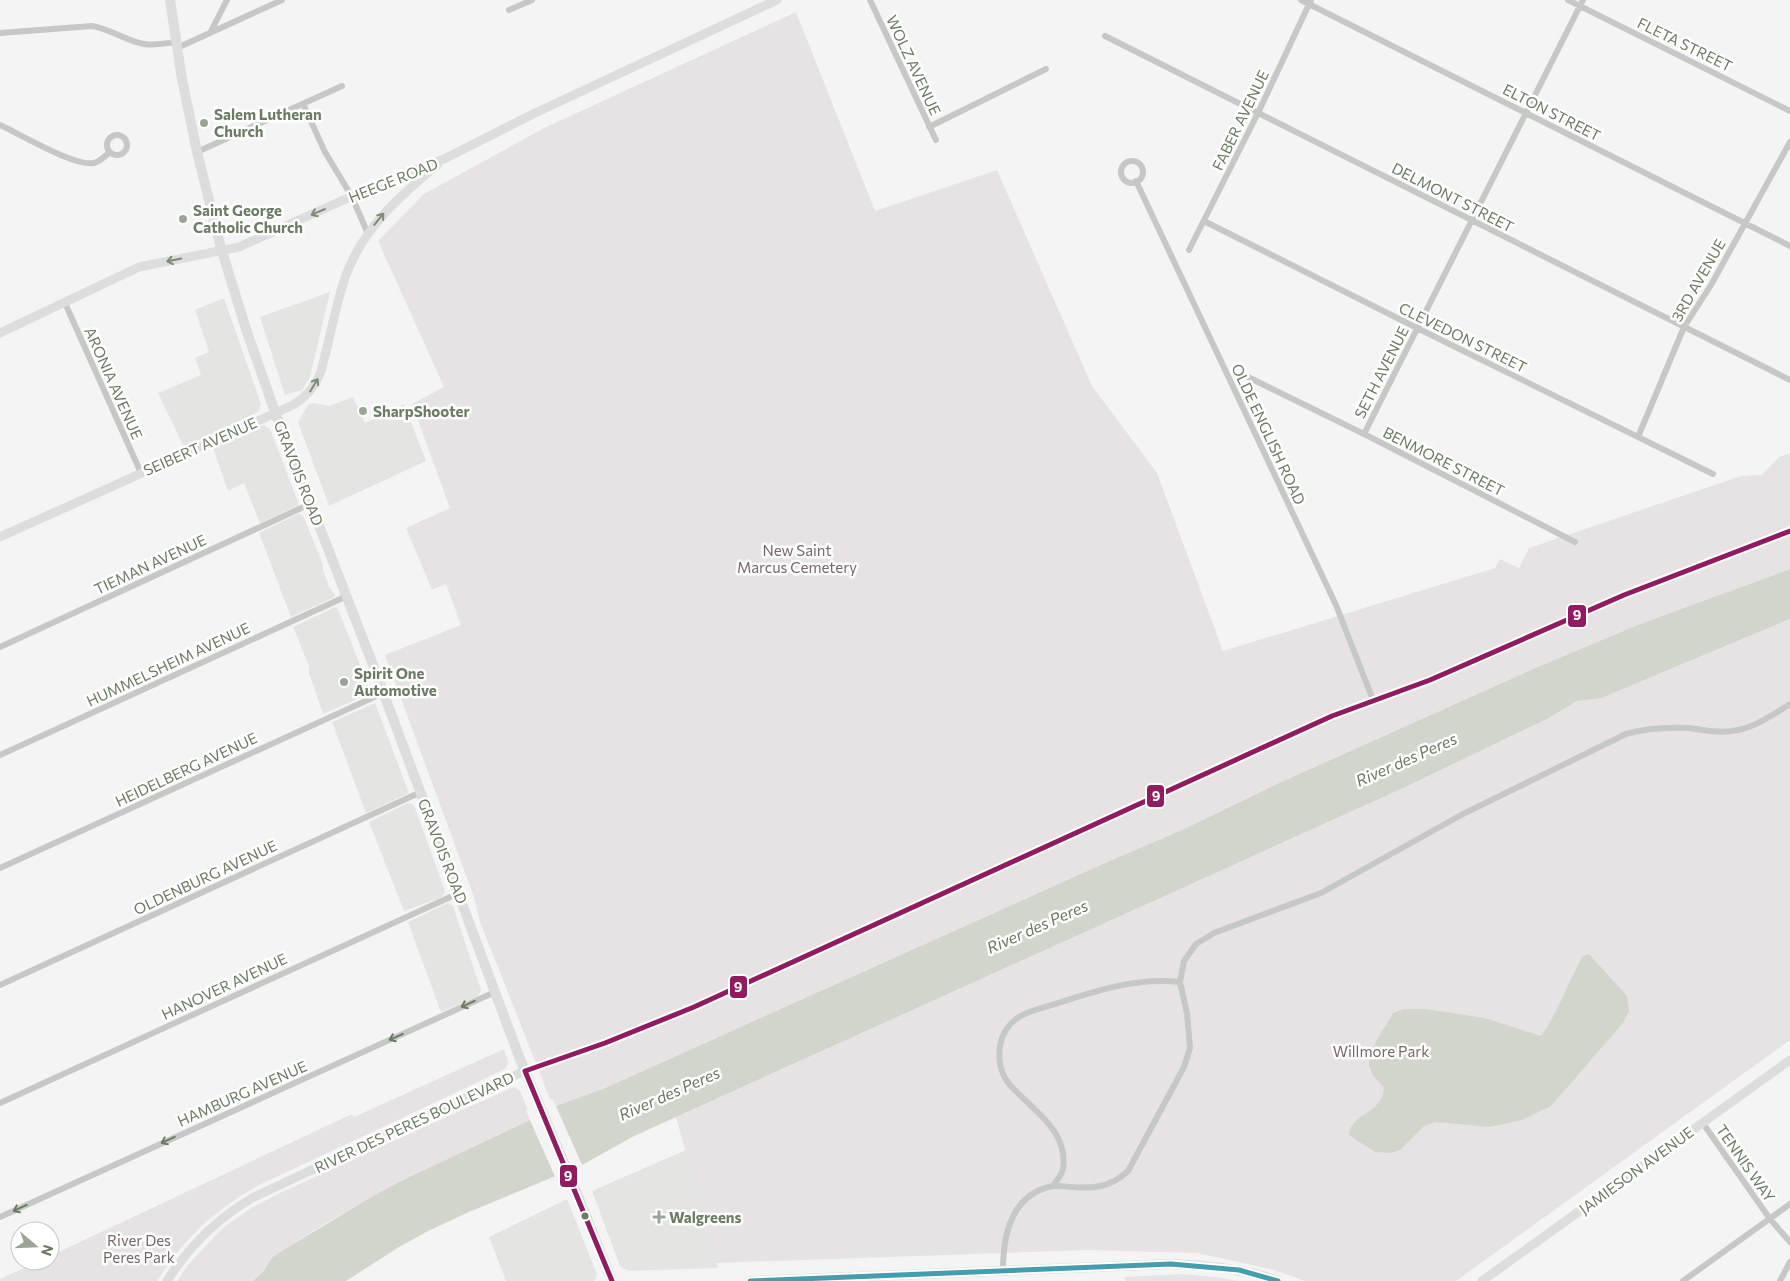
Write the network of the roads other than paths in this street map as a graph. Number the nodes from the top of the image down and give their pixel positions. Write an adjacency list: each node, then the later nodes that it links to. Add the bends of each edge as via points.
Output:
1 (170, 0): 15 (main road, GRAVOIS ROAD)
2 (227, 0): 13 (street)
3 (282, 0): 13 (street)
4 (532, 0): 11 (street)
5 (870, 0): 23 (street, WOLZ AVENUE)
6 (1302, 0): 9 (street, ELTON STREET)
7 (1568, 0): 10 (street, FLETA STREET)
8 (772, 1): 28 (main road, HEEGE ROAD, via 533,114)
9 (1310, 2): 20 (street, ELTON STREET); 21 (street, FABER AVENUE)
10 (1582, 3): 19 (street, FLETA STREET); 20 (street, SETH AVENUE)
11 (509, 10)
12 (0, 33): 15 (street, via 92,26 142,44)
13 (210, 33): 15 (street)
14 (1105, 36): 21 (street, DELMONT STREET)
15 (177, 45): 27 (main road, GRAVOIS ROAD)
16 (1046, 69): 23 (street)
17 (342, 86): 18 (street)
18 (303, 104): 27 (street); 30 (street, via 325,152)
19 (1790, 111)
20 (1526, 112): 32 (street, SETH AVENUE); 33 (street, ELTON STREET)
21 (1258, 113): 31 (street, FABER AVENUE); 32 (street, DELMONT STREET)
22 (0, 125): 26 (street, via 82,164 94,163)
23 (929, 127): 24 (street, WOLZ AVENUE)
24 (936, 140)
25 (1790, 142): 33 (street, 3RD AVENUE)
26 (110, 152)
27 (197, 152): 37 (main road, GRAVOIS ROAD)
28 (444, 160): 30 (main road, HEEGE ROAD); 34 (main road, SEIBERT AVENUE, one-way to 28, via 403,193)
29 (1136, 181): 56 (street, OLDE ENGLISH ROAD, via 1336,605)
30 (352, 197): 34 (street); 37 (main road, HEEGE ROAD, one-way to 37, via 239,247)
31 (1204, 220): 36 (street, FABER AVENUE); 40 (street, CLEVEDON STREET)
32 (1472, 220): 39 (street, DELMONT STREET); 40 (street, SETH AVENUE)
33 (1744, 224): 35 (street, ELTON STREET); 39 (street, 3RD AVENUE)
34 (368, 234): 44 (main road, SEIBERT AVENUE, one-way to 34, via 301,400 316,383 346,275)
35 (1790, 246)
36 (1189, 250)
37 (222, 251): 38 (main road, HEEGE ROAD, one-way to 38, via 139,267); 44 (main road, GRAVOIS ROAD)
38 (65, 303): 41 (main road, HEEGE ROAD); 47 (street, ARONIA AVENUE)
39 (1684, 327): 43 (street, DELMONT STREET); 46 (street, 3RD AVENUE)
40 (1417, 328): 45 (street, SETH AVENUE); 46 (street, CLEVEDON STREET)
41 (0, 332)
42 (1248, 377): 45 (street, BENMORE STREET)
43 (1790, 380)
44 (275, 412): 47 (main road, SEIBERT AVENUE); 49 (main road, GRAVOIS ROAD)
45 (1364, 434): 52 (street, BENMORE STREET)
46 (1638, 437): 48 (street, CLEVEDON STREET)
47 (141, 472): 51 (main road, SEIBERT AVENUE)
48 (1712, 474)
49 (310, 504): 53 (main road, GRAVOIS ROAD); 54 (street, TIEMAN AVENUE)
50 (1790, 531): 56 (main road, RIVER DES PERES BOULEVARD, via 1658,581 1445,674)
51 (0, 537)
52 (1575, 542)
53 (347, 596): 55 (main road, GRAVOIS ROAD); 58 (street, HUMMELSHEIM AVENUE)
54 (0, 647)
55 (383, 693): 59 (main road, GRAVOIS ROAD); 60 (street, HEIDELBERG AVENUE)
56 (1373, 700): 66 (main road, RIVER DES PERES BOULEVARD, via 702,1004)
57 (1790, 704): 62 (street, via 1738,730 1710,732 1653,728 1611,740 1463,814 1321,894 1214,933 1196,944 1184,961)
58 (0, 755)
59 (421, 792): 61 (main road, GRAVOIS ROAD); 63 (street, OLDENBURG AVENUE)
60 (0, 868)
61 (459, 893): 64 (main road, GRAVOIS ROAD); 67 (street, HANOVER AVENUE)
62 (1180, 982): 69 (street, via 1190,1048 1180,1076 1128,1171 1114,1182 1094,1189); 69 (street, via 1114,986 1020,1016 1006,1029 1000,1047 1002,1073 1052,1127 1062,1150 1063,1170)
63 (0, 985)
64 (495, 992): 66 (main road, GRAVOIS ROAD); 71 (street, HAMBURG AVENUE, one-way to 71)
65 (1790, 1060): 68 (main road, JAMIESON AVENUE)
66 (525, 1071): 78 (main road, RIVER DES PERES BOULEVARD, via 252,1198 206,1232); 79 (main road, GRAVOIS ROAD)
67 (0, 1103)
68 (1702, 1122): 72 (street, TENNIS WAY); 82 (main road, JAMIESON AVENUE)
69 (1054, 1186): 75 (street, via 1029,1195 1016,1209 1008,1227)
70 (1790, 1204): 72 (street)
71 (0, 1217)
72 (1770, 1219): 73 (street, TENNIS WAY); 83 (street)
73 (1790, 1242)
74 (1790, 1262): 84 (street)
75 (1003, 1270): 76 (main road); 81 (main road, via 1171,1264 1220,1267)
76 (982, 1276): 77 (main road)
77 (881, 1278): 80 (main road)
78 (167, 1281)
79 (612, 1281)
80 (750, 1281)
81 (1278, 1281)
82 (1482, 1281)
83 (1683, 1281)
84 (1780, 1281)

